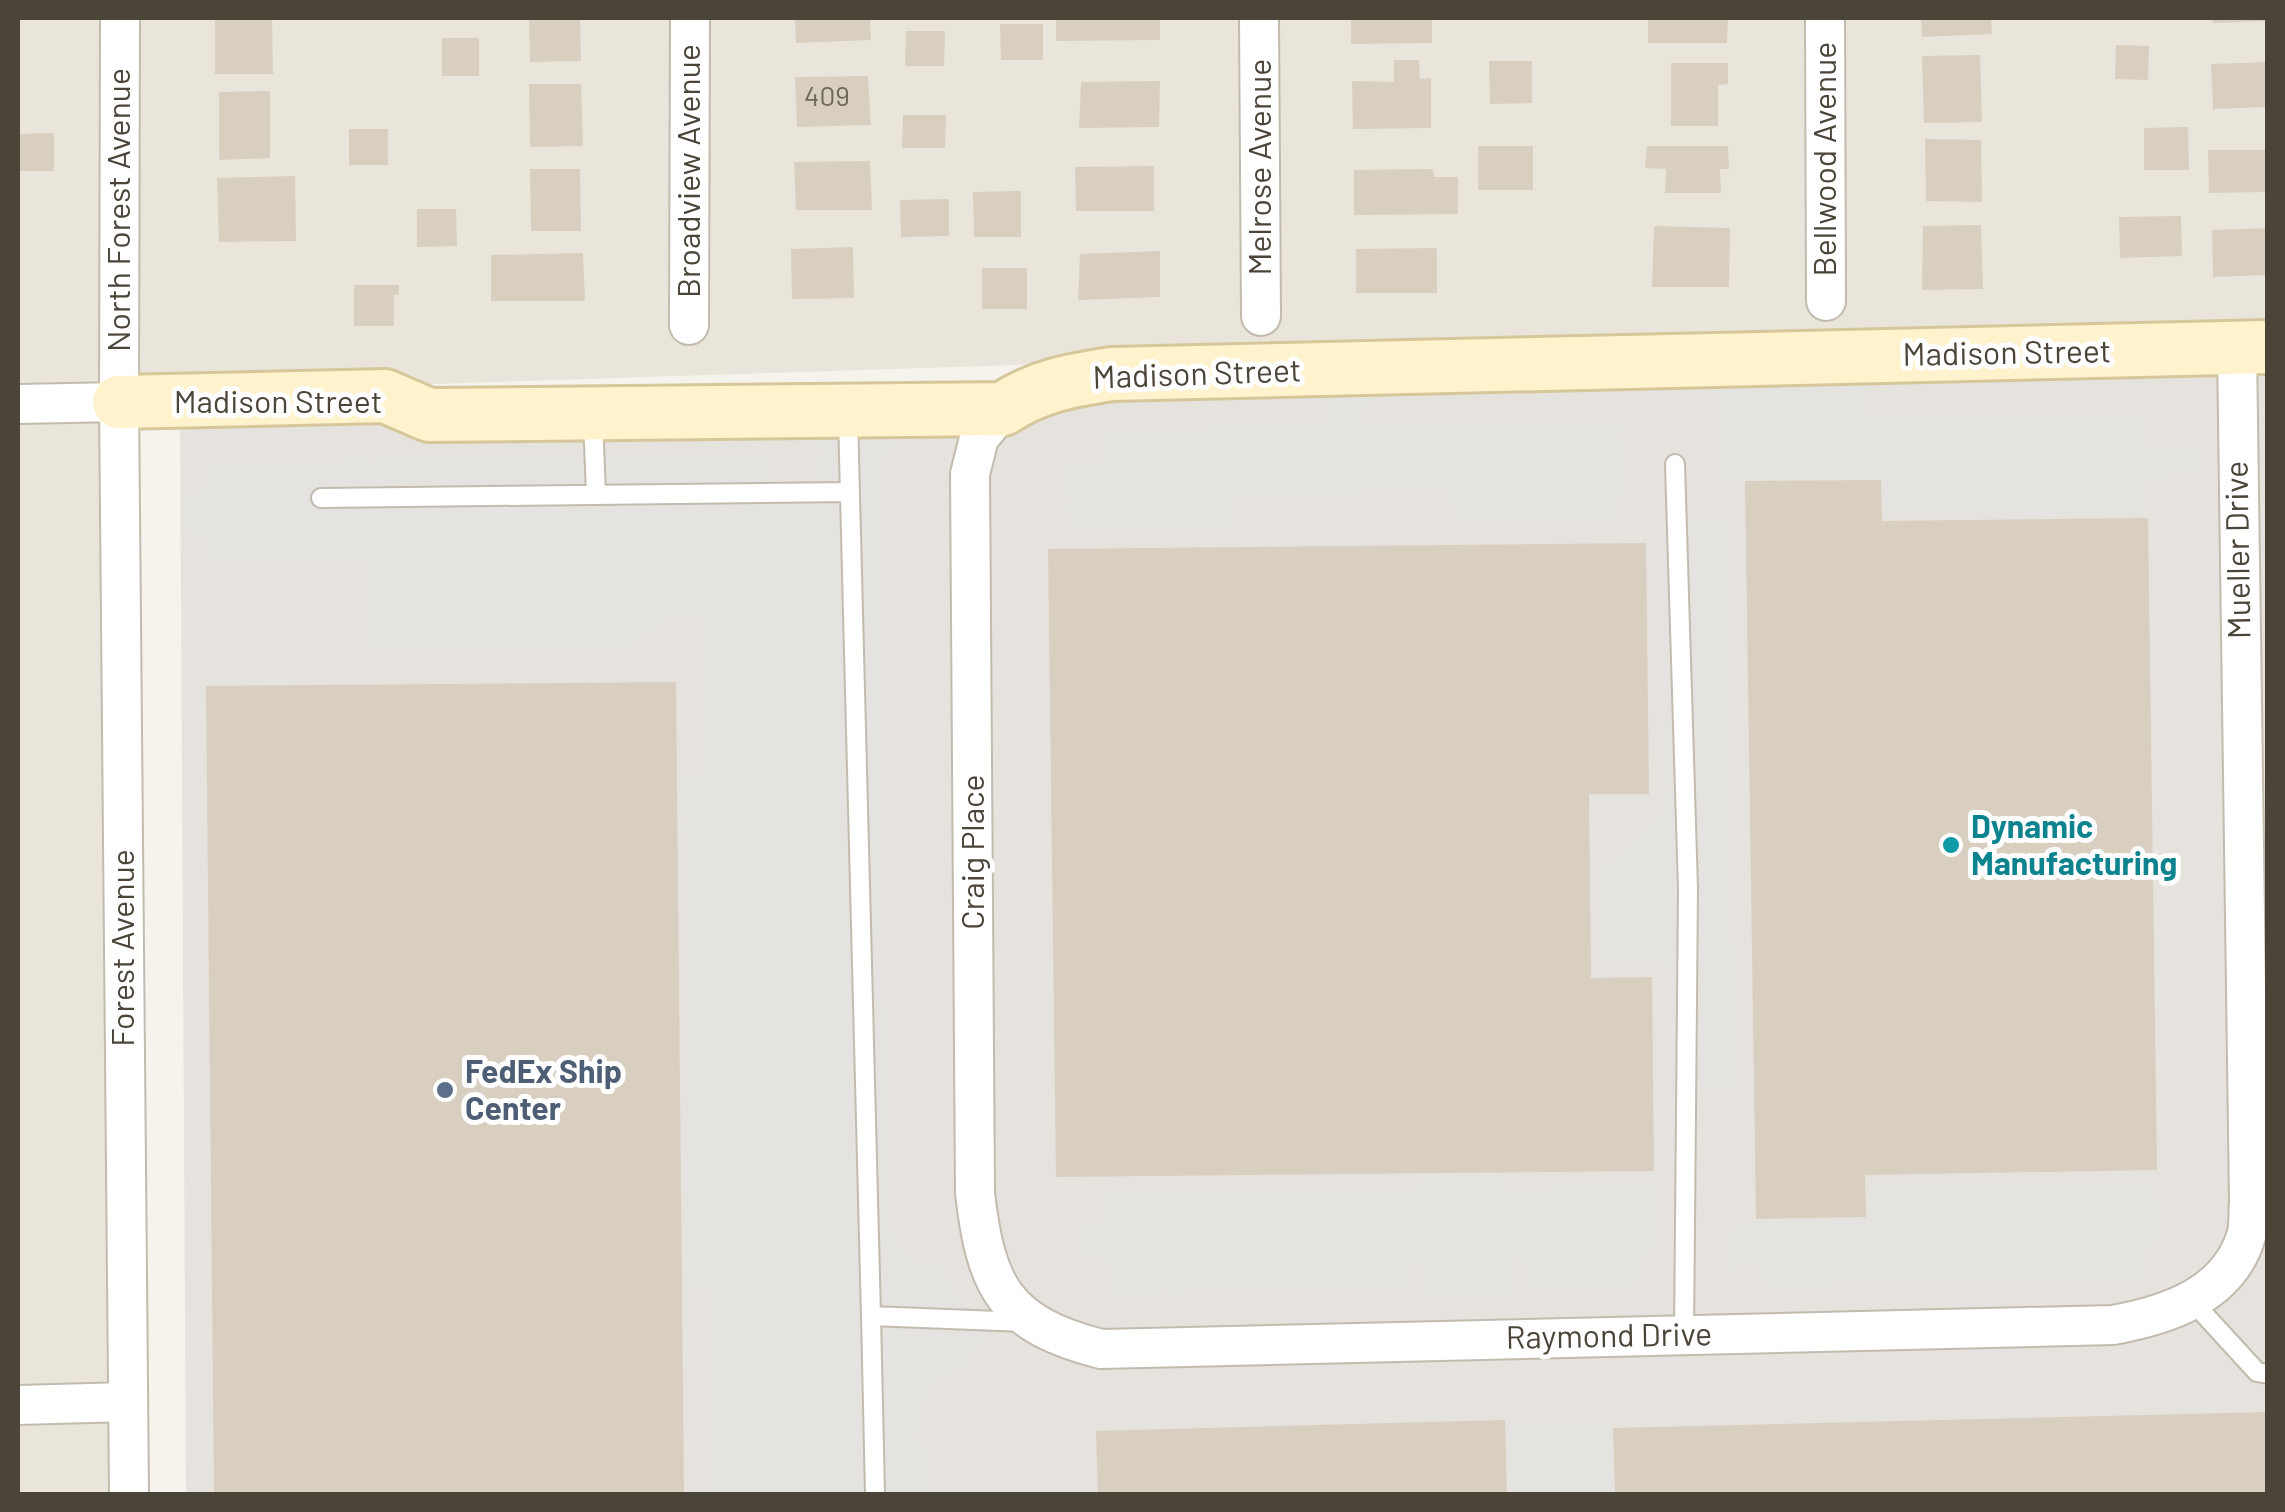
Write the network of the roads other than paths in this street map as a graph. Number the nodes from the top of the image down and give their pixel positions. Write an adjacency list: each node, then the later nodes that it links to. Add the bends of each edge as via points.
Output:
1 (120, 18): 9 (street, North Forest Avenue)
2 (690, 18): 7 (street, Broadview Avenue)
3 (1259, 18): 6 (street, Melrose Avenue)
4 (1824, 18): 5 (street, Bellwood Avenue)
5 (1826, 301)
6 (1261, 316)
7 (689, 325)
8 (2252, 348): 11 (street, Madison Street, via 1112,374 1027,392); 18 (street, Mueller Drive, via 2249,1202 2246,1233 2233,1261)
9 (119, 402): 10 (street, Madison Street); 13 (street, Madison Street, via 385,396 428,415); 23 (street, Forest Avenue)
10 (18, 404)
11 (1003, 409): 12 (street, Madison Street); 19 (street, Craig Place, via 979,438 970,474 975,1193 988,1267)
12 (847, 410): 13 (street, Madison Street); 15 (lane)
13 (593, 413): 16 (lane)
14 (1675, 464): 21 (lane, via 1688,889)
15 (849, 492): 16 (lane); 20 (lane)
16 (596, 495): 17 (lane)
17 (321, 498)
18 (2204, 1292): 21 (street, Raymond Drive, via 2152,1318 2113,1325); 22 (lane, via 2257,1372)
19 (1018, 1310): 20 (lane); 21 (street, Raymond Drive, via 1065,1339 1101,1349)
20 (870, 1316): 26 (lane)
21 (1684, 1335)
22 (2268, 1374)
23 (127, 1402): 24 (street); 25 (street, Forest Avenue)
24 (18, 1405)
25 (129, 1494)
26 (875, 1494)

